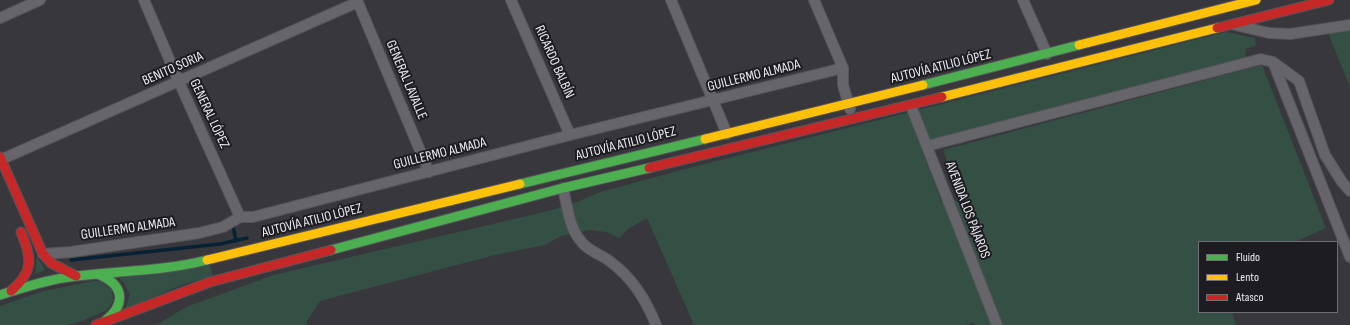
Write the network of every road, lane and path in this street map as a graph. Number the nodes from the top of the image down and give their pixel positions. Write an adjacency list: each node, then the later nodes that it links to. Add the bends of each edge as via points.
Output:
1 (40, 0): 11 (street)
2 (144, 0): 17 (street, GENERAL LÓPEZ)
3 (512, 0): 23 (street, RICARDO BALBÍN)
4 (671, 0): 18 (street)
5 (814, 0): 16 (street)
6 (1023, 0): 14 (street)
7 (1256, 0): 10 (main road, AUTOVÍA ATILIO LÓPEZ)
8 (1329, 0): 12 (main road, AUTOVÍA ATILIO LÓPEZ)
9 (357, 1): 17 (street, BENITO SORIA); 26 (street, GENERAL LAVALLE)
10 (1228, 4): 14 (main road, AUTOVÍA ATILIO LÓPEZ)
11 (0, 18)
12 (1233, 25): 13 (street, via 1269,33 1290,34); 20 (main road, AUTOVÍA ATILIO LÓPEZ)
13 (1350, 25)
14 (1047, 54): 19 (main road, AUTOVÍA ATILIO LÓPEZ)
15 (1273, 62): 24 (street, via 1261,59); 28 (street, via 1299,80 1325,155); 31 (street)
16 (843, 68): 18 (street, GUILLERMO ALMADA); 19 (street, via 843,85)
17 (178, 82): 25 (street, BENITO SORIA); 29 (street, GENERAL LÓPEZ)
18 (714, 100): 22 (street); 23 (street, GUILLERMO ALMADA)
19 (849, 104): 21 (street); 22 (main road, AUTOVÍA ATILIO LÓPEZ)
20 (911, 106): 21 (main road, AUTOVÍA ATILIO LÓPEZ); 24 (street, AVENIDA LOS PÁJAROS)
21 (852, 120): 27 (main road, AUTOVÍA ATILIO LÓPEZ)
22 (727, 134): 34 (main road, AUTOVÍA ATILIO LÓPEZ, via 204,261)
23 (570, 135): 26 (street, GUILLERMO ALMADA)
24 (927, 146): 40 (street, AVENIDA LOS PÁJAROS)
25 (0, 159): 32 (main road)
26 (429, 172): 29 (street, GUILLERMO ALMADA, via 253,217)
27 (563, 188): 38 (main road, AUTOVÍA ATILIO LÓPEZ, via 210,282); 39 (street, via 579,240 588,249 612,262 627,277 645,302)
28 (1350, 191)
29 (240, 217): 32 (street, GUILLERMO ALMADA, via 222,227 199,233)
30 (17, 221): 36 (main road, via 31,258 30,267 21,283)
31 (1344, 243): 33 (street)
32 (43, 254): 35 (main road, via 51,263)
33 (1350, 258)
34 (97, 274): 35 (main road, AUTOVÍA ATILIO LÓPEZ); 38 (main road, via 111,279 119,291 116,312)
35 (76, 276): 36 (main road, AUTOVÍA ATILIO LÓPEZ)
36 (11, 291): 37 (main road, AUTOVÍA ATILIO LÓPEZ)
37 (0, 295)
38 (100, 323)
39 (656, 325)
40 (997, 325)

